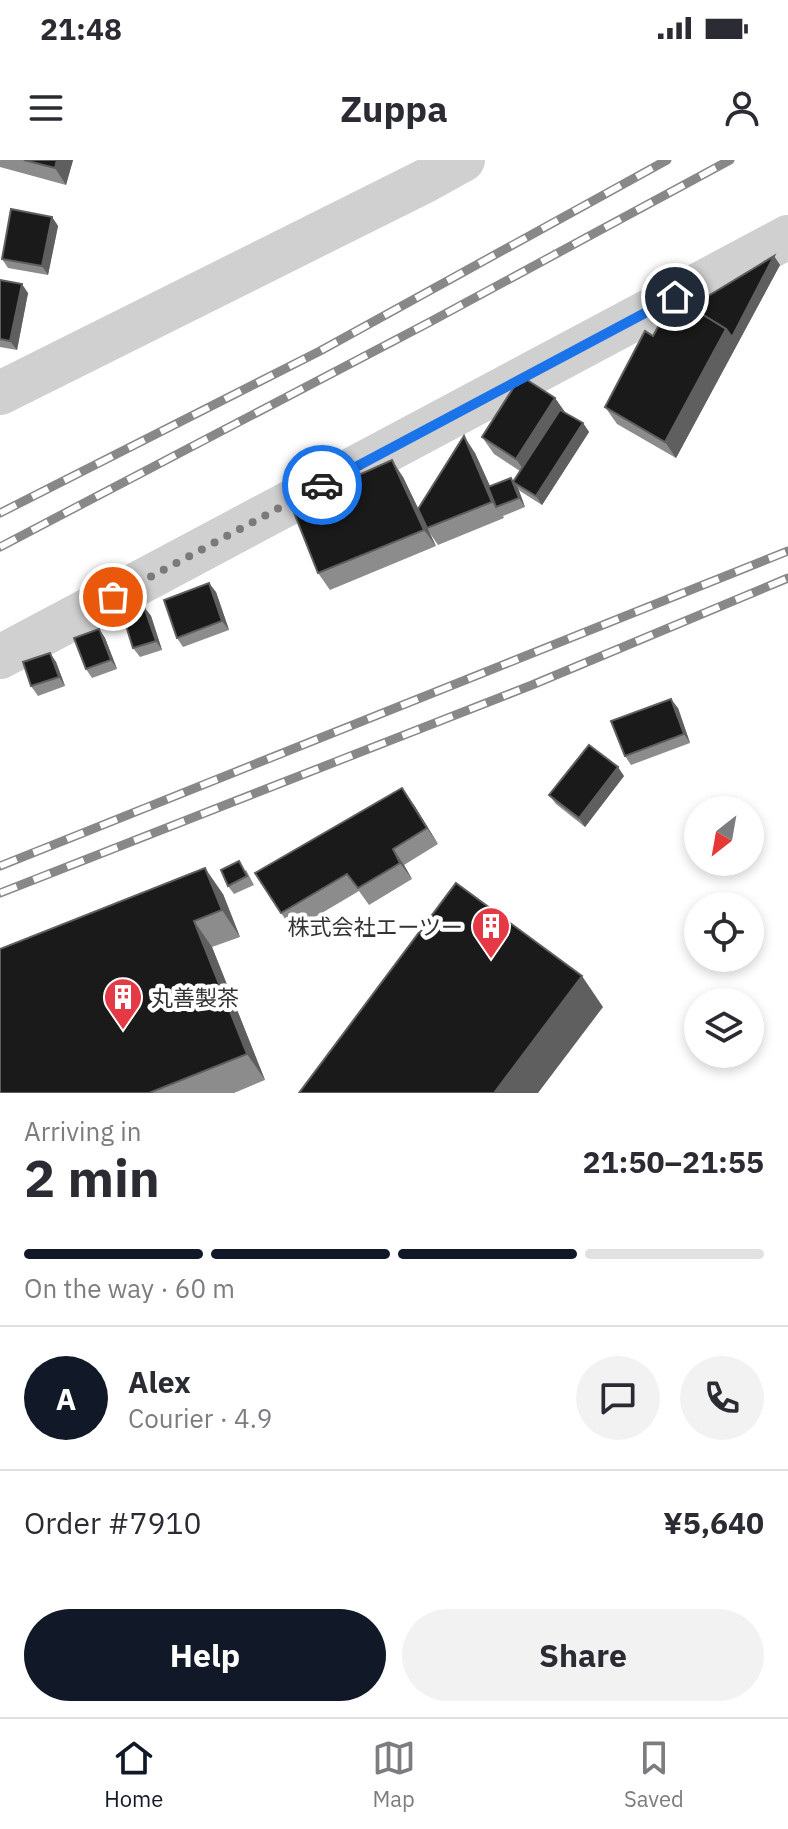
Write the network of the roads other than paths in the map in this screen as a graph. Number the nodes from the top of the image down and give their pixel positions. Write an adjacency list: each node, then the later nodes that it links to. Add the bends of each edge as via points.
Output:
1 (463, 160): 3 (street)
2 (788, 237): 4 (street)
3 (0, 393)
4 (0, 657)

